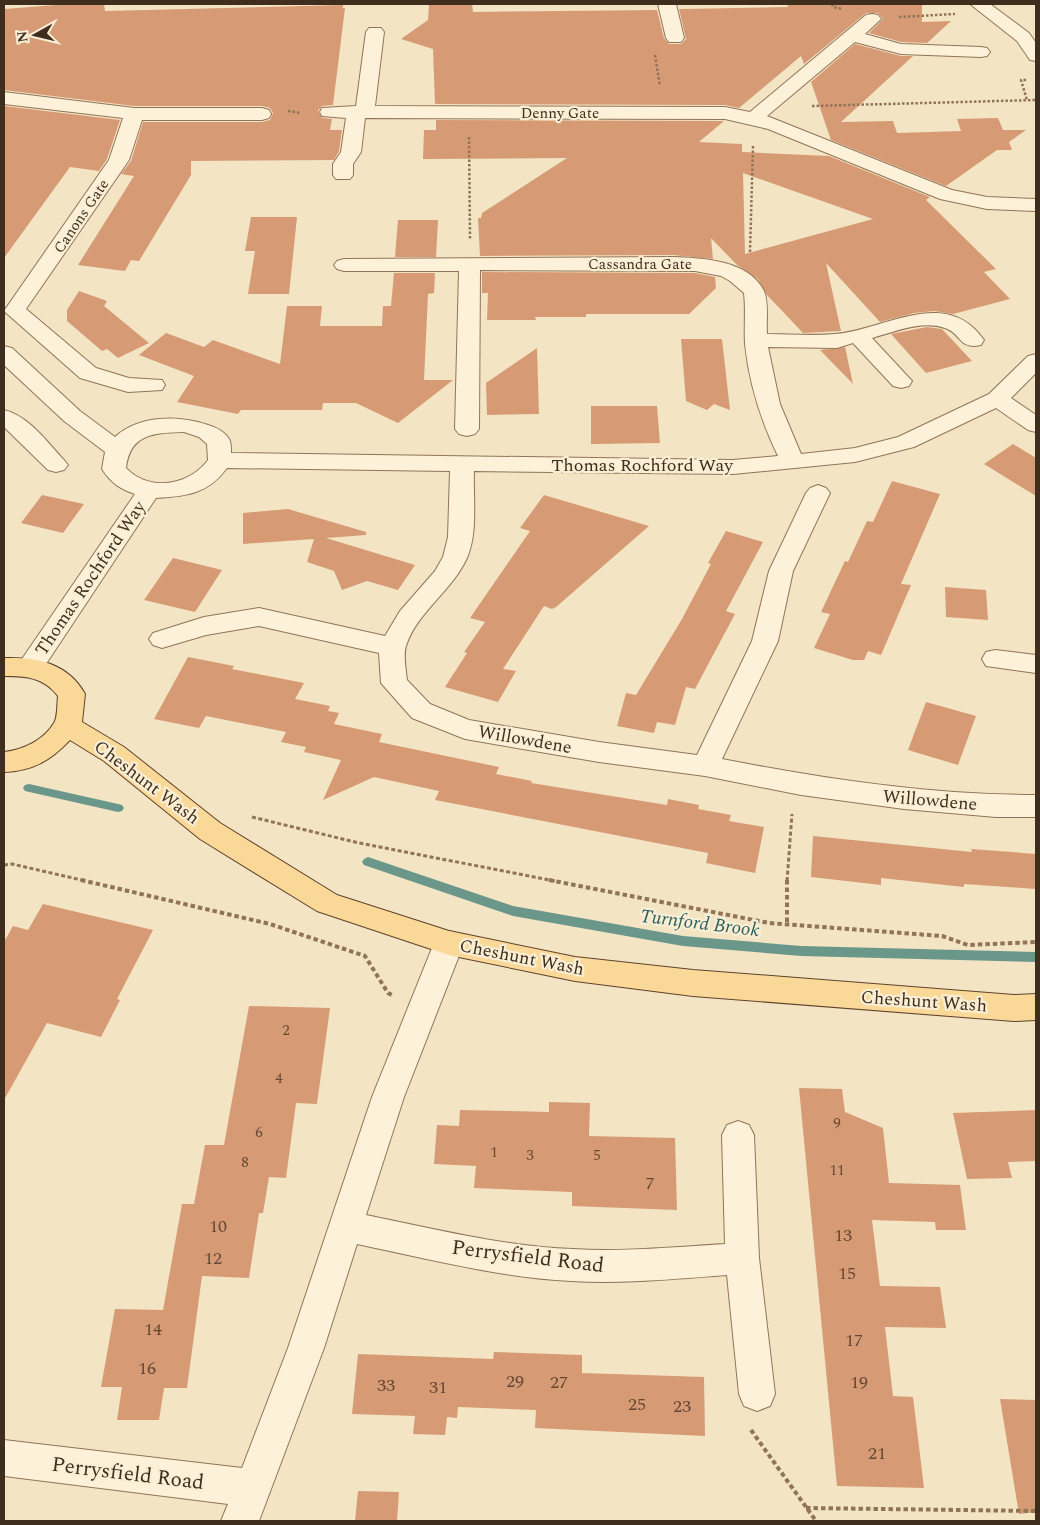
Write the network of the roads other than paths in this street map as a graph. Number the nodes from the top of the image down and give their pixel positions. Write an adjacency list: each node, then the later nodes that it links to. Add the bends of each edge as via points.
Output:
1 (667, 4): 6 (street)
2 (985, 8): 8 (street, via 1023,37)
3 (872, 19): 5 (street)
4 (375, 32): 11 (street)
5 (852, 36): 7 (street, via 901,49); 14 (street)
6 (674, 38)
7 (981, 52)
8 (1036, 56)
9 (4, 98): 12 (street)
10 (329, 112): 11 (street, Denny Gate)
11 (360, 112): 14 (street, Denny Gate, via 725,113); 15 (street, via 351,152 343,164)
12 (134, 114): 13 (street); 25 (street, Canons Gate, via 119,160 14,310 88,372 128,385)
13 (262, 114)
14 (754, 118): 16 (street, Denny Gate, via 947,195 988,204)
15 (343, 175)
16 (1036, 205)
17 (344, 265): 18 (street, Cassandra Gate)
18 (470, 265): 20 (street, Cassandra Gate, via 693,263 720,269 742,279 754,292); 29 (street)
19 (859, 336): 20 (street, via 820,342); 21 (street, via 911,321 943,320 961,328); 24 (street)
20 (756, 340): 32 (street, via 763,386 775,425)
21 (973, 340)
22 (4, 354): 30 (street, via 72,416)
23 (1036, 361): 26 (street, Thomas Rochford Way)
24 (901, 381)
25 (154, 385)
26 (997, 399): 28 (street); 32 (street, Thomas Rochford Way, via 906,442 855,455)
27 (4, 417): 34 (street, via 19,427)
28 (1036, 425)
29 (467, 429)
30 (117, 450): 31 (street, via 128,437 151,427 186,425 207,432 218,441); 35 (street, via 114,469 127,483)
31 (220, 460): 33 (street, Thomas Rochford Way); 35 (street, via 208,477 183,489)
32 (793, 462): 33 (street, Thomas Rochford Way, via 732,466)
33 (462, 464): 38 (street, via 460,537 455,557 444,576 409,617)
34 (56, 466)
35 (149, 491): 41 (street, Thomas Rochford Way)
36 (818, 493): 45 (street, via 781,571 765,641)
37 (162, 639): 38 (street, via 204,626 259,617)
38 (392, 647): 45 (street, Willowdene, via 394,683 421,711 465,729)
39 (995, 659): 40 (street)
40 (1036, 664)
41 (31, 666): 42 (main road); 43 (main road, via 61,679 72,694)
42 (4, 667)
43 (68, 726): 44 (main road, via 44,750 18,761); 47 (main road, Cheshunt Wash, via 114,754 210,831 327,903)
44 (4, 762)
45 (706, 766): 46 (street, Willowdene, via 794,783 904,798)
46 (1036, 806)
47 (449, 943): 48 (main road, Cheshunt Wash, via 576,969 693,983); 50 (street, via 388,1097)
48 (1036, 1007)
49 (738, 1135): 51 (street)
50 (345, 1226): 51 (street, Perrysfield Road, via 512,1258 569,1265 630,1267); 54 (street, via 306,1348)
51 (742, 1258): 52 (street)
52 (757, 1394)
53 (4, 1458): 54 (street, Perrysfield Road)
54 (253, 1488): 55 (street)
55 (240, 1521)

